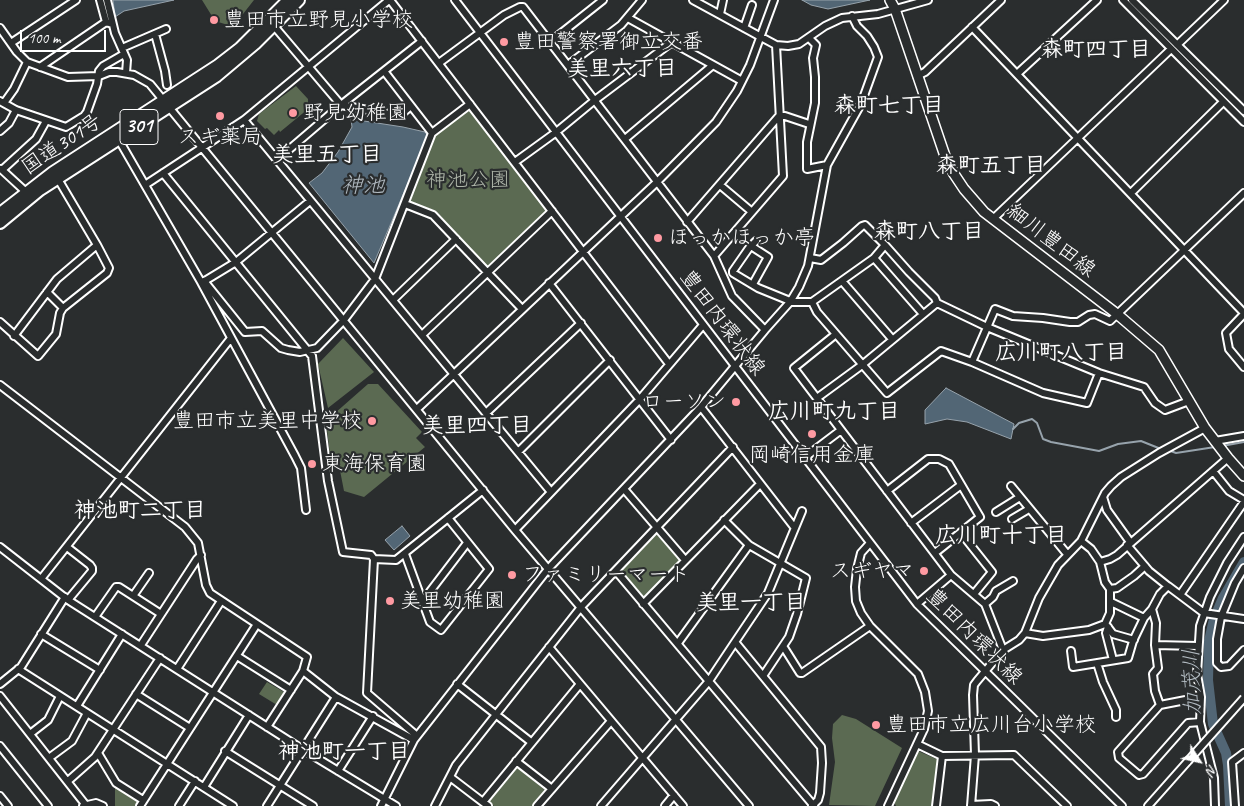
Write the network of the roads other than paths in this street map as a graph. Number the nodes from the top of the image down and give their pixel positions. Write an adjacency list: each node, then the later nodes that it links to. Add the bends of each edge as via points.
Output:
1 (76, 0): 38 (street)
2 (100, 0): 25 (street)
3 (107, 0): 25 (street)
4 (288, 0): 59 (highway, 国道301号 / 301, via 240,48)
5 (299, 0): 26 (highway, 国道301号 / 301)
6 (390, 0): 35 (street); 48 (street)
7 (454, 0): 32 (street, 豊田内環状線)
8 (603, 0): 36 (street)
9 (642, 0): 24 (street)
10 (693, 0): 22 (street)
11 (723, 0): 22 (street)
12 (774, 0): 33 (street)
13 (890, 0): 21 (main road, 細川豊田線)
14 (928, 0): 21 (street)
15 (1001, 0): 27 (street)
16 (1097, 0): 51 (street)
17 (1124, 0): 41 (street)
18 (1132, 0): 39 (street)
19 (1224, 0): 39 (street)
20 (752, 5): 30 (street)
21 (895, 9): 23 (street); 53 (main road, 細川豊田線)
22 (720, 14): 30 (street)
23 (852, 16): 34 (street, via 834,21); 79 (street, via 878,57 861,104)
24 (628, 18): 37 (street); 45 (street)
25 (109, 23): 42 (street); 47 (street)
26 (274, 26): 48 (street); 59 (highway, 国道301号 / 301, via 217,76)
27 (972, 27): 51 (street); 53 (street)
28 (0, 28): 38 (street)
29 (166, 28): 31 (street)
30 (744, 28): 33 (street)
31 (154, 34): 42 (street); 55 (street)
32 (480, 34): 36 (street, via 520,7); 44 (street); 72 (street, 豊田内環状線)
33 (761, 37): 40 (street); 54 (street)
34 (809, 38): 40 (street, via 799,44); 69 (street, via 816,45 813,58 815,103)
35 (422, 41): 44 (street); 49 (street)
36 (550, 42): 45 (street)
37 (672, 42): 46 (street); 56 (street)
38 (11, 43): 43 (street)
39 (1177, 44): 64 (street)
40 (776, 45): 65 (street)
41 (1171, 49): 58 (street); 73 (street)
42 (123, 51): 50 (street, via 127,60); 52 (street, via 102,66)
43 (27, 62): 47 (street); 57 (street, via 14,89)
44 (439, 63): 60 (street)
45 (568, 65): 56 (street)
46 (713, 65): 54 (street); 74 (street)
47 (40, 66): 52 (street, via 68,77)
48 (307, 66): 61 (street); 66 (street)
49 (384, 71): 61 (street); 62 (street)
50 (126, 73): 52 (street, via 109,72); 59 (street, via 150,84)
51 (1017, 74): 73 (street)
52 (99, 76): 67 (street, via 84,116 64,127)
53 (917, 76): 95 (main road, 細川豊田線, via 950,167 972,199)
54 (742, 81): 83 (street, via 716,122)
55 (167, 85)
56 (595, 100): 72 (street); 74 (street)
57 (2, 102): 63 (street)
58 (1223, 102): 68 (street); 87 (street)
59 (167, 103): 75 (highway, 国道301号 / 301); 76 (street); 86 (highway, 国道301号 / 301)
60 (470, 104): 71 (street); 78 (street)
61 (341, 106): 62 (street, via 398,116); 77 (street)
62 (411, 106): 71 (street)
63 (16, 110): 67 (street); 70 (street)
64 (1244, 111)
65 (779, 116): 69 (street); 85 (street); 92 (street, via 784,176)
66 (244, 120): 76 (street); 77 (street)
67 (46, 121): 80 (street, via 36,139)
68 (1244, 122)
69 (809, 124): 79 (street, via 807,169)
70 (0, 131)
71 (432, 133): 90 (street)
72 (555, 133): 78 (street); 94 (street, 豊田内環状線)
73 (1077, 138): 87 (street); 95 (street)
74 (625, 139): 83 (street)
75 (119, 140): 82 (highway, 国道301号 / 301); 84 (street)
76 (202, 147): 81 (street); 98 (street)
77 (278, 159): 89 (street)
78 (515, 162): 91 (street)
79 (827, 165): 105 (street)
80 (1, 169): 86 (street)
81 (163, 174): 84 (street); 107 (street)
82 (58, 179): 97 (highway, 国道301号 / 301); 100 (street)
83 (657, 182): 94 (street); 96 (street)
84 (144, 185): 111 (street)
85 (720, 185): 92 (street); 96 (street)
86 (26, 192): 93 (highway, 国道301号 / 301)
87 (1130, 193): 102 (street)
88 (1244, 193): 102 (street)
89 (310, 201): 98 (street); 109 (street)
90 (405, 204): 99 (street, via 433,215); 109 (street)
91 (552, 211): 103 (street); 108 (street)
92 (752, 212): 104 (street)
93 (0, 213)
94 (620, 216): 103 (street); 127 (street, 豊田内環状線)
95 (993, 219): 123 (main road, 細川豊田線)
96 (687, 222): 104 (street)
97 (0, 223)
98 (272, 232): 107 (street); 124 (street)
99 (456, 239): 108 (street); 115 (street)
100 (97, 245): 114 (street, via 57,279); 119 (street, via 109,268 107,273)
101 (885, 245): 105 (street, via 862,226 821,260); 106 (street); 118 (street)
102 (1185, 249): 121 (street); 123 (street)
103 (583, 251): 112 (street); 138 (street)
104 (714, 256): 129 (street, via 729,292)
105 (810, 258): 116 (street, via 804,279)
106 (874, 258): 110 (street); 122 (street)
107 (236, 262): 111 (street); 135 (street)
108 (488, 272): 120 (street); 131 (street)
109 (375, 279): 115 (street); 124 (street)
110 (842, 281): 117 (street); 134 (street)
111 (203, 282): 133 (street); 135 (street, via 245,332 262,331 281,348)
112 (549, 283): 120 (street); 126 (street)
113 (752, 284): 113 (street, via 733,270 754,244 768,257); 116 (street)
114 (47, 292): 119 (street); 132 (street)
115 (393, 300): 131 (street)
116 (790, 301): 117 (street); 129 (street)
117 (812, 302): 130 (street)
118 (937, 303): 122 (street); 128 (street)
119 (63, 308): 132 (street, via 56,334 38,356)
120 (522, 308): 143 (street)
121 (1244, 313): 140 (street, via 1226,333 1229,349)
122 (923, 314): 134 (street)
123 (1116, 314): 128 (street, via 1110,321 1095,314 1070,322 1013,316 995,309); 147 (main road, 細川豊田線, via 1159,350)
124 (344, 320): 135 (street, via 317,348); 149 (street)
125 (0, 322): 132 (street)
126 (581, 322): 136 (street); 150 (street)
127 (703, 325): 138 (street); 141 (street, 豊田内環状線)
128 (987, 327): 137 (street); 142 (street)
129 (765, 330): 141 (street)
130 (836, 334): 139 (street); 145 (street, via 794,368)
131 (422, 335): 143 (street)
132 (14, 336)
133 (231, 338): 162 (street); 174 (street, via 301,468)
134 (892, 339): 139 (street)
135 (308, 351): 197 (street, via 312,356 328,481 343,552 371,555)
136 (610, 360): 146 (street); 157 (street)
137 (972, 362): 139 (street, via 938,351 889,393); 142 (street, via 1043,393 1087,403)
138 (669, 364): 146 (street)
139 (862, 364): 145 (street)
140 (1244, 367)
141 (735, 368): 148 (street); 158 (street, 豊田内環状線)
142 (1099, 373): 147 (street, via 1144,386 1155,403 1165,410)
143 (454, 374): 149 (street); 150 (street)
144 (0, 385): 162 (street)
145 (817, 398): 152 (street)
146 (640, 399): 154 (street); 169 (street)
147 (1189, 401): 151 (main road, 細川豊田線)
148 (701, 407): 154 (street); 156 (street)
149 (417, 409): 167 (street)
150 (486, 413): 157 (street)
151 (1205, 428): 155 (main road, 細川豊田線); 171 (street, via 1121,477)
152 (841, 430): 158 (street); 168 (street)
153 (1244, 436): 155 (street)
154 (671, 440): 166 (street)
155 (1215, 441): 159 (main road, 細川豊田線)
156 (733, 447): 163 (street); 181 (street)
157 (518, 452): 169 (street)
158 (804, 458): 189 (street, 豊田内環状線)
159 (1228, 458): 160 (street); 161 (main road, 細川豊田線)
160 (1213, 471): 172 (street, via 1229,491); 188 (street)
161 (1244, 476)
162 (120, 477): 192 (street); 196 (street, via 184,527 198,543)
163 (760, 484): 179 (street); 182 (street)
164 (960, 485): 168 (street, via 948,464 940,459 928,459); 180 (street); 184 (street, via 980,517)
165 (1011, 486): 170 (street)
166 (624, 489): 181 (street); 203 (street)
167 (483, 490): 177 (street); 183 (street)
168 (887, 491): 180 (street)
169 (551, 492): 183 (street)
170 (1020, 497): 173 (street); 176 (street)
171 (1103, 497): 187 (street); 188 (street, via 1107,510)
172 (1244, 501): 212 (street)
173 (1029, 508): 178 (street); 195 (street)
174 (306, 510)
175 (802, 511): 182 (street)
176 (996, 512)
177 (448, 518): 186 (street); 194 (street)
178 (1012, 518)
179 (724, 520): 190 (street); 198 (street)
180 (911, 523): 193 (street)
181 (657, 526): 198 (street); 204 (street)
182 (794, 527): 200 (street)
183 (515, 530): 203 (street)
184 (961, 533): 193 (street); 211 (street, via 992,572)
185 (1244, 537): 223 (street)
186 (467, 542): 216 (street); 216 (street, via 489,569 441,630 430,622)
187 (1081, 542): 195 (street); 199 (street)
188 (1128, 543): 199 (street, via 1110,559); 201 (street)
189 (870, 544): 219 (street, 豊田内環状線); 230 (street, via 861,553 855,587 856,601)
190 (749, 545): 200 (street); 237 (street)
191 (0, 547): 207 (street)
192 (67, 547): 207 (street); 214 (street, via 92,568)
193 (935, 553): 206 (street)
194 (405, 554): 197 (street, via 396,560); 216 (street)
195 (1067, 554): 232 (street, via 1039,598)
196 (201, 555): 215 (street, via 210,593); 224 (street)
197 (374, 559): 282 (street, via 367,693)
198 (685, 560): 218 (street)
199 (1100, 562): 210 (street)
200 (780, 563): 236 (street, via 768,594); 241 (street, via 807,580 789,637)
201 (1145, 566): 209 (street); 210 (street, via 1117,588)
202 (1244, 568): 226 (street)
203 (548, 569): 221 (street); 258 (street)
204 (616, 571): 218 (street); 221 (street)
205 (149, 573): 213 (street)
206 (951, 575): 211 (street); 219 (street)
207 (41, 579): 214 (street)
208 (1013, 581): 220 (street, via 996,591)
209 (1169, 587): 212 (street); 222 (street, via 1160,594)
210 (1110, 589): 217 (street)
211 (974, 594): 220 (street)
212 (1180, 595): 223 (street)
213 (134, 596): 224 (street); 225 (street, via 116,587)
214 (67, 599): 225 (street); 233 (street)
215 (221, 601): 229 (street); 250 (street)
216 (422, 602)
217 (1111, 602): 227 (street); 231 (street)
218 (643, 604): 237 (street)
219 (917, 604): 254 (street, 豊田内環状線)
220 (985, 604): 243 (street)
221 (581, 606): 240 (street); 275 (street)
222 (1152, 609): 227 (street); 239 (street, via 1156,623)
223 (1204, 612): 226 (street); 242 (street)
224 (160, 614): 238 (street)
225 (96, 617): 234 (street)
226 (1221, 617): 228 (street); 244 (street, via 1217,664 1229,666)
227 (1144, 618): 235 (street)
228 (1244, 620)
229 (257, 624): 246 (street); 253 (street, via 307,657)
230 (870, 626): 241 (street, via 802,673); 284 (street, via 910,665 923,685 928,711)
231 (1106, 626): 232 (street, via 1043,636); 235 (street, via 1113,634); 248 (street)
232 (1025, 633): 243 (street)
233 (41, 634): 251 (street); 252 (street)
234 (122, 634): 238 (street); 252 (street)
235 (1134, 640): 248 (street, via 1128,658)
236 (735, 642): 255 (street); 257 (street)
237 (678, 643): 257 (street)
238 (140, 645): 247 (street)
239 (1155, 645): 242 (street); 268 (street, via 1158,668 1153,674)
240 (549, 646): 259 (street); 271 (street)
241 (783, 646): 255 (street)
242 (1198, 646): 266 (street)
243 (1003, 650): 254 (street)
244 (1244, 650)
245 (1071, 651): 249 (street, via 1073,667)
246 (237, 656): 260 (street); 261 (street)
247 (160, 658): 250 (street); 262 (street)
248 (1113, 660): 249 (street)
249 (1097, 663): 274 (street)
250 (177, 668): 261 (street)
251 (18, 669): 256 (street); 264 (street)
252 (100, 670): 269 (street)
253 (303, 671): 260 (street); 265 (street)
254 (983, 672): 290 (street, via 973,691); 331 (street, 豊田内環状線)
255 (763, 676): 325 (street, via 821,747 820,793)
256 (2, 679)
257 (709, 681): 275 (street); 325 (street)
258 (457, 684): 271 (street); 282 (street)
259 (580, 684): 276 (street); 283 (street)
260 (291, 690): 278 (street)
261 (212, 692): 272 (street); 279 (street)
262 (136, 694): 279 (street); 280 (street)
263 (0, 696): 281 (street)
264 (60, 696): 269 (street); 281 (street, via 48,720)
265 (336, 697): 273 (street); 286 (street)
266 (1200, 697): 268 (street); 277 (street)
267 (1244, 698): 332 (street, bridge)
268 (1160, 705): 277 (street, via 1118,752 1119,758 1139,774 1143,774 1188,723)
269 (77, 706): 270 (street)
270 (87, 713): 280 (street); 293 (street, via 72,741)
271 (496, 714): 283 (street); 297 (street)
272 (249, 715): 278 (street); 287 (street)
273 (373, 716): 282 (street); 296 (street)
274 (1116, 717)
275 (676, 719): 292 (street); 324 (street)
276 (611, 720): 292 (street); 302 (street)
277 (1200, 722): 333 (street, via 1214,778)
278 (267, 726): 286 (street)
279 (190, 728): 295 (street)
280 (113, 730): 288 (street); 295 (street)
281 (30, 734): 293 (street)
282 (415, 738): 307 (street)
283 (531, 742): 294 (street)
284 (917, 744): 291 (street); 326 (street)
285 (0, 746): 311 (street)
286 (302, 750): 296 (street); 300 (street)
287 (225, 751): 300 (street); 301 (street)
288 (98, 753): 298 (street); 306 (street, via 116,783)
289 (1244, 753): 334 (street, via 1232,762)
290 (975, 755): 291 (street); 328 (street); 330 (street, via 1018,756)
291 (942, 756): 327 (street)
292 (644, 757): 303 (street); 321 (street)
293 (49, 758): 298 (street)
294 (516, 761): 302 (street); 308 (street)
295 (168, 764): 299 (street); 306 (street)
296 (338, 772): 307 (street)
297 (450, 777): 308 (street); 319 (street)
298 (68, 781): 309 (street)
299 (195, 782): 301 (street); 313 (street)
300 (280, 785): 316 (street); 317 (street)
301 (204, 787): 305 (street)
302 (552, 789): 320 (street)
303 (674, 795): 322 (street); 323 (street)
304 (0, 796): 310 (street)
305 (222, 799): 314 (street); 315 (street)
306 (142, 803)
307 (383, 803): 318 (street)
308 (486, 804)
309 (84, 805): 312 (street, via 96,803)
310 (8, 806)
311 (48, 806)
312 (103, 806)
313 (179, 806)
314 (218, 806)
315 (233, 806)
316 (267, 806)
317 (312, 806)
318 (396, 806)
319 (435, 806)
320 (537, 806)
321 (601, 806)
322 (665, 806)
323 (683, 806)
324 (749, 806)
325 (813, 806)
326 (889, 806)
327 (936, 806)
328 (971, 806): 329 (street)
329 (995, 806)
330 (1067, 806)
331 (1122, 806)
332 (1148, 806)
333 (1215, 806)
334 (1235, 806)

